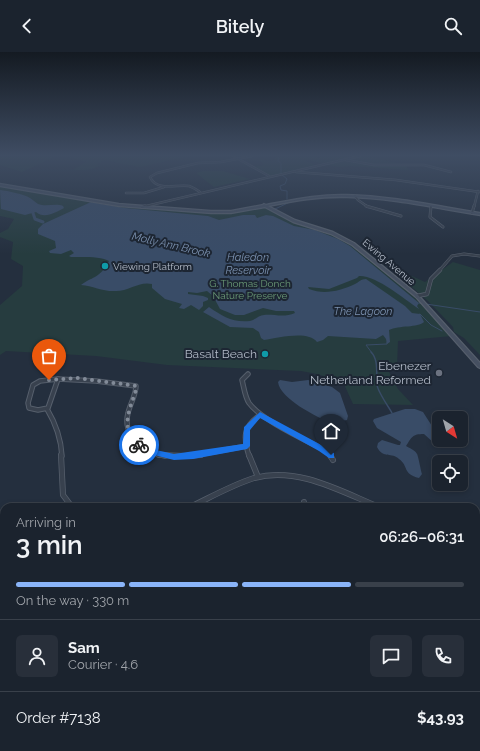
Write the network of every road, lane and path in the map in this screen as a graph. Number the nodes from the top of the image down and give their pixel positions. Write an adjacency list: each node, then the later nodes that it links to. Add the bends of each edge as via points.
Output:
1 (22, 189): 12 (main road)
2 (159, 189): 8 (street, via 147,193)
3 (194, 189): 7 (street)
4 (216, 189): 7 (street)
5 (461, 189): 6 (street)
6 (479, 191): 13 (street)
7 (200, 192): 12 (street)
8 (126, 193)
9 (355, 196): 10 (main road, via 314,197); 11 (main road); 15 (street, via 363,205)
10 (264, 205): 12 (main road, via 216,213); 18 (main road, Ewing Avenue, via 294,222 332,233 349,241)
11 (431, 206): 13 (main road); 16 (street, via 430,217)
12 (142, 207)
13 (472, 213): 14 (main road)
14 (480, 214)
15 (401, 216)
16 (443, 227)
17 (480, 256): 18 (street, via 452,256 431,279 427,294)
18 (417, 296): 19 (main road, Ewing Avenue)
19 (480, 366)
20 (248, 374): 23 (street, via 242,380 244,394 248,403)
21 (58, 379): 22 (street); 22 (street, via 41,381 33,385 29,408 34,411); 24 (street, via 78,378 136,386 126,420 135,442 145,450 174,457)
22 (47, 409): 28 (street, via 61,442 63,495)
23 (260, 415): 24 (street, via 246,429); 25 (street, via 328,452)
24 (247, 446): 26 (street)
25 (333, 460)
26 (258, 478): 27 (street); 30 (street, via 297,476)
27 (202, 501): 29 (street)
28 (69, 503)
29 (198, 503)
30 (369, 503)

